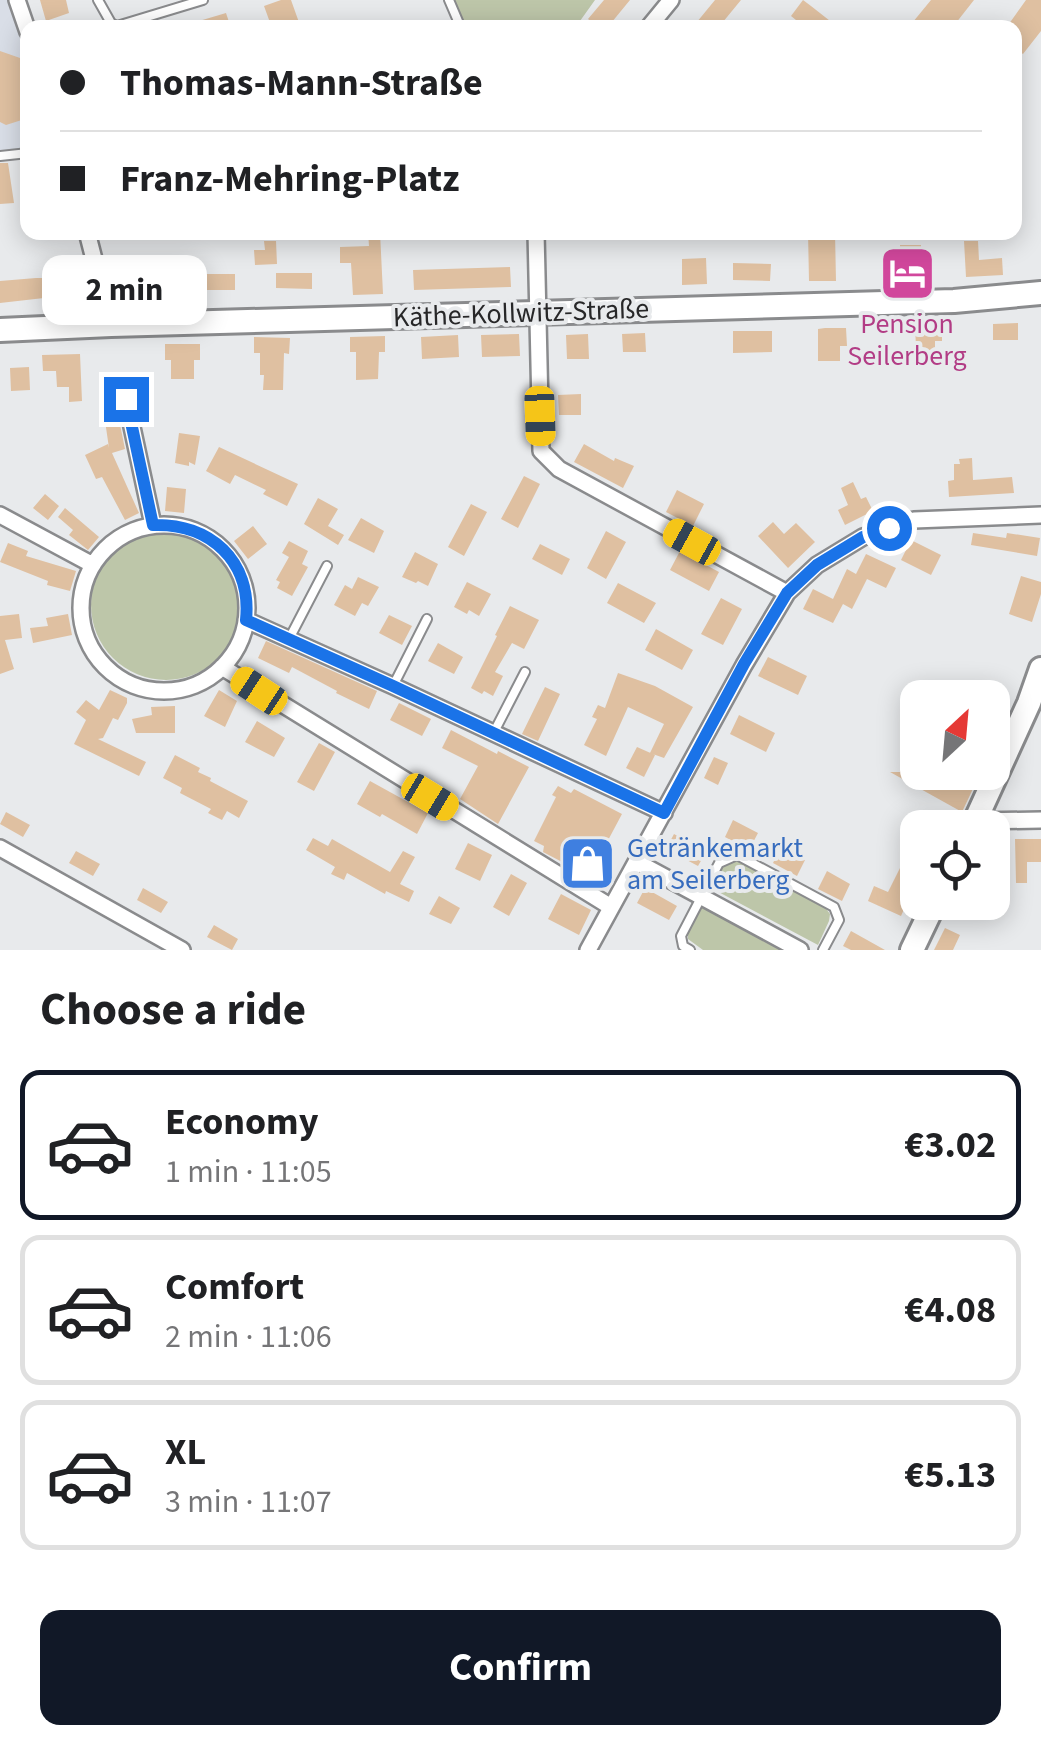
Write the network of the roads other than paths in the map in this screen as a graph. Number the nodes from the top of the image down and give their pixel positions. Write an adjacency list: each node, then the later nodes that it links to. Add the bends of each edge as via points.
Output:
1 (203, 0): 3 (lane)
2 (671, 0): 4 (street)
3 (137, 20)
4 (655, 20)
5 (89, 240): 9 (street)
6 (536, 240): 8 (street)
7 (1041, 293): 8 (street, Käthe-Kollwitz-Straße)
8 (537, 312): 9 (street, Käthe-Kollwitz-Straße); 17 (street, via 541,451)
9 (111, 325): 10 (street, Käthe-Kollwitz-Straße)
10 (0, 330)
11 (126, 399): 14 (street)
12 (0, 515): 15 (street)
13 (1041, 515): 17 (street, via 914,520 863,537)
14 (153, 525): 15 (street, via 122,536); 18 (street, via 196,532 228,554 245,588)
15 (93, 565): 21 (street, via 82,596 83,624 112,671 135,685 172,690)
16 (327, 566): 20 (lane)
17 (787, 593): 27 (street)
18 (246, 620): 20 (street); 21 (street)
19 (428, 620): 24 (lane)
20 (289, 639): 24 (street)
21 (222, 668): 33 (street)
22 (1041, 670): 26 (street)
23 (524, 672): 25 (lane)
24 (393, 686): 25 (street)
25 (494, 732): 27 (street)
26 (979, 810)
27 (664, 813): 31 (street)
28 (1041, 820): 29 (street)
29 (1010, 822)
30 (0, 848): 35 (street)
31 (637, 862): 32 (street); 33 (street)
32 (702, 898): 37 (lane, via 681,936); 38 (street); 39 (lane, via 719,863 736,855 834,907 840,920)
33 (612, 907): 36 (street)
34 (926, 920): 40 (street)
35 (182, 950)
36 (588, 950)
37 (690, 950)
38 (800, 950)
39 (823, 950)
40 (912, 950)

